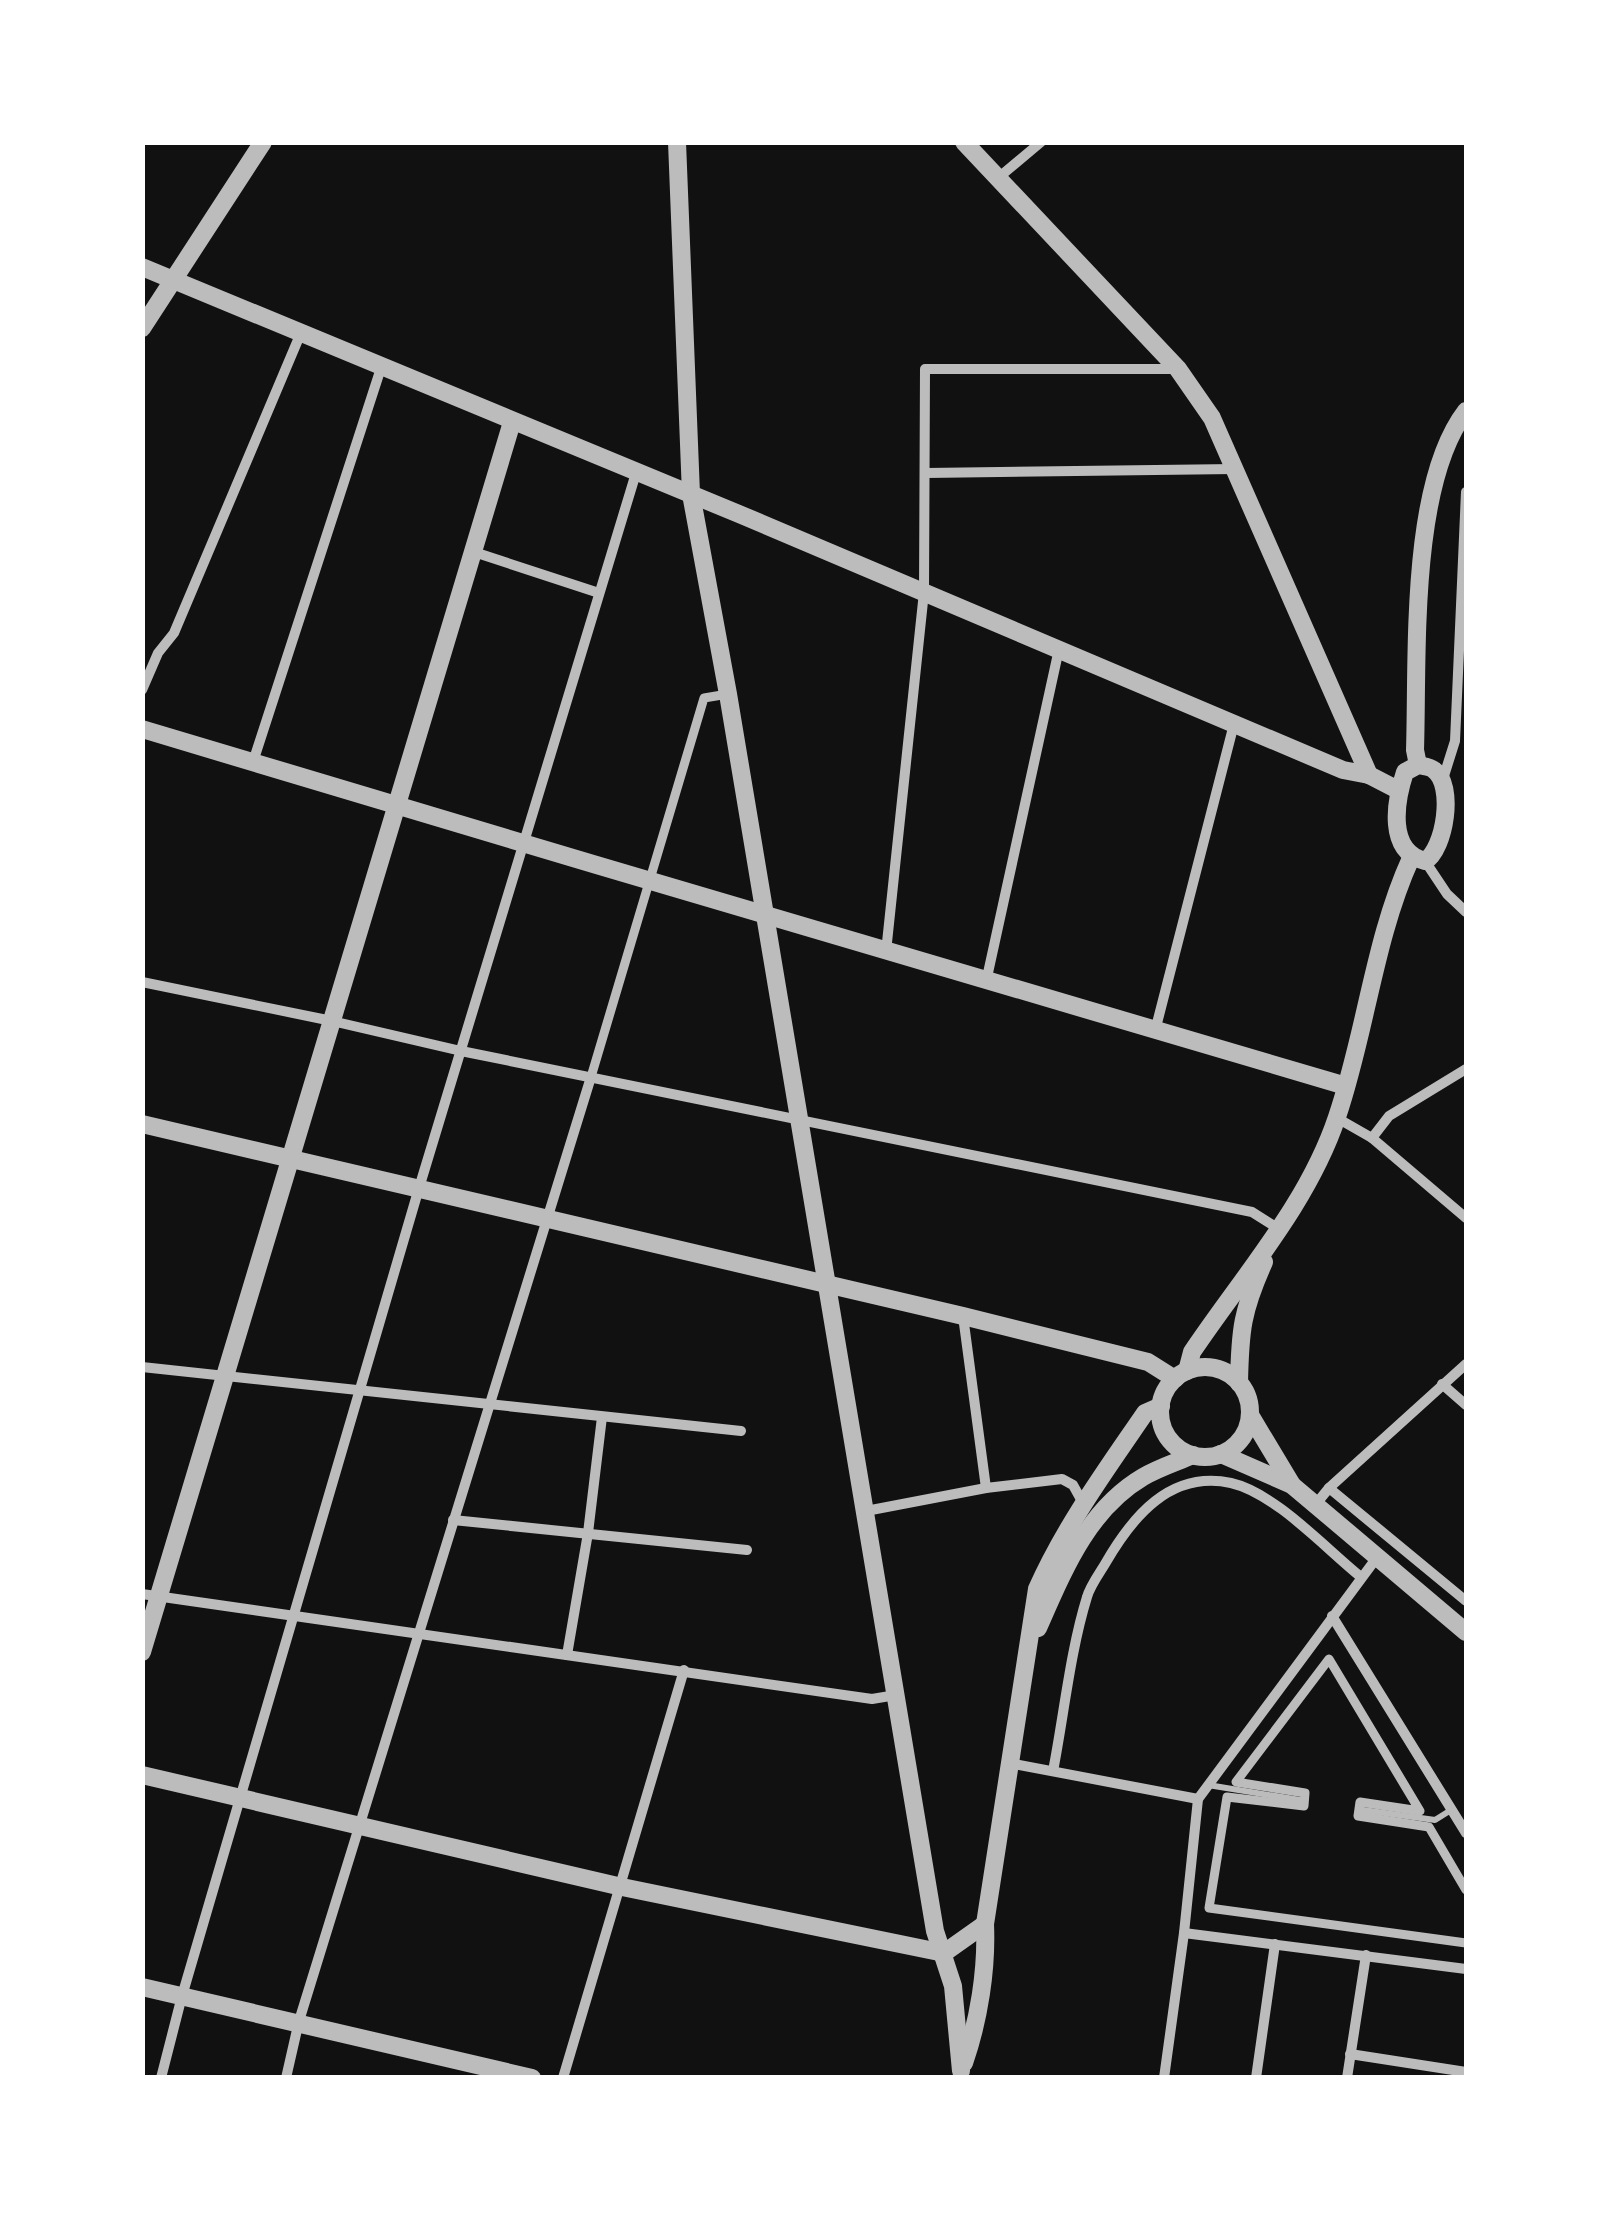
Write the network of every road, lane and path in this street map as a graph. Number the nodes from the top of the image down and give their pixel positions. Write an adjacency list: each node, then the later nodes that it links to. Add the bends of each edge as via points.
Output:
1 (263, 142): 7 (street)
2 (678, 142): 18 (street)
3 (964, 142): 5 (street)
4 (1040, 142): 5 (street)
5 (998, 178): 11 (street)
6 (142, 267): 7 (street)
7 (174, 281): 8 (street); 9 (street)
8 (142, 328)
9 (300, 335): 10 (street); 24 (street, via 174,633)
10 (381, 368): 13 (street); 28 (street)
11 (1178, 369): 14 (street); 16 (street, via 925,369)
12 (1466, 412): 29 (street, via 1428,502)
13 (512, 422): 15 (street); 19 (street)
14 (1236, 469): 16 (street); 30 (street)
15 (636, 472): 18 (street); 21 (street)
16 (926, 472): 20 (street)
17 (1466, 492): 23 (street)
18 (691, 494): 20 (street); 25 (street)
19 (474, 552): 21 (street); 33 (street)
20 (924, 592): 22 (street); 39 (street)
21 (600, 593): 34 (street)
22 (1059, 650): 26 (street); 41 (street)
23 (1462, 676): 31 (street)
24 (142, 690)
25 (728, 694): 36 (street, via 704,698); 38 (street)
26 (1234, 724): 30 (street); 43 (street)
27 (142, 729): 28 (street)
28 (254, 762): 33 (street)
29 (1418, 765): 31 (street, via 1433,768); 32 (street, via 1405,772)
30 (1370, 775): 32 (street)
31 (1443, 780): 35 (street, via 1441,840 1436,855)
32 (1398, 790): 35 (street, via 1400,844)
33 (395, 806): 34 (street); 42 (street)
34 (524, 844): 36 (street); 44 (street)
35 (1418, 859): 37 (street); 47 (street, via 1397,889)
36 (648, 880): 38 (street); 46 (street)
37 (1466, 912)
38 (765, 914): 39 (street); 48 (street)
39 (886, 952): 41 (street)
40 (142, 982): 42 (street)
41 (986, 983): 43 (street)
42 (332, 1021): 44 (street); 52 (street)
43 (1154, 1031): 47 (street)
44 (461, 1052): 46 (street); 53 (street)
45 (1466, 1070): 51 (street, via 1390,1116)
46 (591, 1077): 48 (street); 54 (street)
47 (1346, 1086): 49 (street)
48 (798, 1118): 56 (street, via 1252,1212); 57 (street)
49 (1337, 1118): 51 (street); 56 (street)
50 (142, 1124): 52 (street)
51 (1372, 1138): 55 (street)
52 (290, 1158): 53 (street); 62 (street)
53 (420, 1188): 54 (street); 65 (street)
54 (547, 1218): 57 (street); 66 (street)
55 (1466, 1218)
56 (1279, 1229): 61 (street); 63 (street, via 1249,1296)
57 (827, 1282): 58 (street); 79 (street)
58 (962, 1316): 61 (street); 75 (street)
59 (1466, 1364): 64 (street)
60 (142, 1366): 62 (street)
61 (1181, 1375): 63 (street, via 1220,1370); 68 (street)
62 (224, 1377): 65 (street); 85 (street)
63 (1239, 1383): 69 (street)
64 (1442, 1384): 67 (street); 76 (street)
65 (361, 1392): 66 (street); 87 (street)
66 (488, 1404): 70 (street); 80 (street)
67 (1466, 1405)
68 (1161, 1406): 73 (street, via 1172,1442); 77 (street, via 1145,1413)
69 (1250, 1415): 72 (street, via 1241,1438); 74 (street)
70 (602, 1416): 71 (street); 81 (street)
71 (741, 1431)
72 (1222, 1454): 73 (street); 74 (street)
73 (1193, 1455): 91 (street, via 1142,1478 1102,1511 1071,1553)
74 (1292, 1484): 78 (street)
75 (986, 1488): 77 (street, via 1062,1479); 79 (street)
76 (1329, 1488): 78 (street); 86 (street)
77 (1083, 1504): 91 (street, via 1037,1589)
78 (1316, 1504): 83 (street)
79 (866, 1510): 95 (street)
80 (453, 1520): 81 (street); 89 (street)
81 (588, 1533): 82 (street); 93 (street)
82 (747, 1550)
83 (1378, 1556): 84 (street); 90 (street)
84 (1360, 1577): 88 (street); 97 (street, via 1268,1499 1231,1483 1193,1482 1165,1492 1138,1514 1087,1594)
85 (151, 1595): 87 (street); 92 (street)
86 (1466, 1601)
87 (294, 1615): 89 (street); 100 (street)
88 (1332, 1616): 99 (street); 104 (street)
89 (418, 1632): 93 (street); 105 (street)
90 (1466, 1632)
91 (1029, 1647): 96 (street)
92 (142, 1652)
93 (567, 1654): 94 (street)
94 (684, 1670): 95 (street, via 872,1699); 107 (street)
95 (896, 1695): 113 (street)
96 (1009, 1763): 97 (street); 109 (street)
97 (1053, 1771): 101 (street)
98 (142, 1775): 100 (street)
99 (1208, 1785): 101 (street); 102 (lane)
100 (240, 1796): 105 (street); 117 (street)
101 (1198, 1799): 110 (street)
102 (1300, 1800)
103 (1363, 1810): 104 (lane, via 1435,1820)
104 (1452, 1810): 106 (street)
105 (359, 1826): 107 (street); 118 (street)
106 (1466, 1834)
107 (622, 1887): 113 (street); 125 (street)
108 (1466, 1890): 111 (street, via 1429,1827 1358,1816 1360,1802 1420,1811 1328,1660 1236,1782 1305,1793 1304,1806 1227,1796 1209,1908)
109 (986, 1924): 113 (street); 121 (street, via 972,2039)
110 (1184, 1934): 112 (street); 126 (street)
111 (1466, 1943)
112 (1275, 1944): 114 (street); 127 (street)
113 (944, 1953): 121 (street)
114 (1366, 1956): 115 (street); 119 (street)
115 (1466, 1969)
116 (142, 1987): 117 (street)
117 (182, 1996): 118 (street); 122 (street)
118 (299, 2021): 123 (street); 124 (street)
119 (1350, 2054): 120 (street); 128 (street)
120 (1466, 2072)
121 (961, 2074)
122 (161, 2078)
123 (286, 2078)
124 (532, 2078)
125 (564, 2078)
126 (1164, 2078)
127 (1256, 2078)
128 (1347, 2078)

